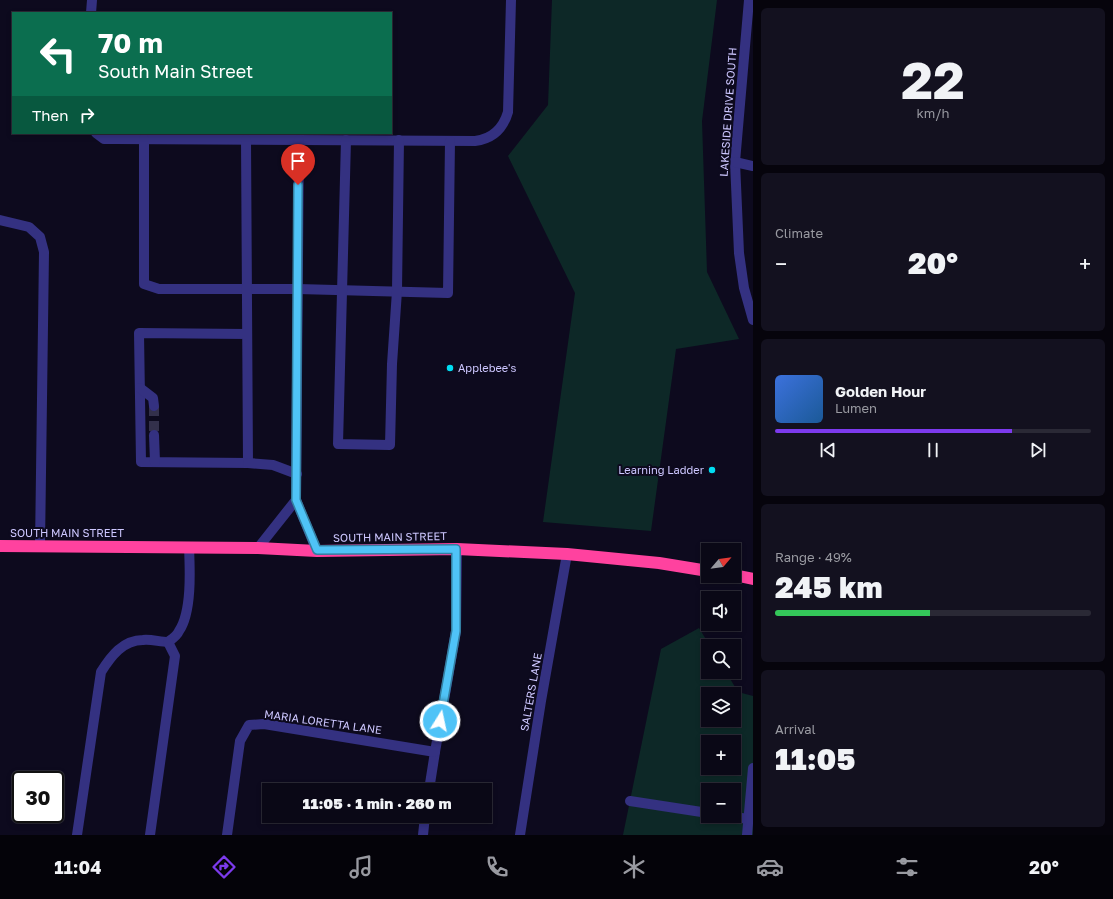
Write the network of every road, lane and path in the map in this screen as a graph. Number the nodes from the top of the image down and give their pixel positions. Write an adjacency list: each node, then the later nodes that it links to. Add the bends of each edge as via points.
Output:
1 (92, 0): 4 (street)
2 (511, 0): 11 (street, via 508,112 505,122 497,132 484,140)
3 (749, 0): 12 (street, LAKESIDE DRIVE SOUTH)
4 (91, 12)
5 (97, 134): 6 (street, via 104,139)
6 (144, 140): 7 (street); 15 (street, via 144,284 159,289)
7 (246, 140): 8 (street); 15 (street)
8 (298, 140): 9 (street); 16 (street)
9 (346, 140): 10 (street); 17 (street)
10 (399, 140): 11 (street); 18 (street)
11 (450, 141): 18 (street, via 448,293)
12 (735, 162): 13 (street); 19 (street, LAKESIDE DRIVE SOUTH, via 739,253 744,288)
13 (753, 166)
14 (0, 220): 29 (street, via 29,227 40,237 44,252)
15 (247, 289): 16 (street); 20 (street)
16 (298, 289): 17 (street); 26 (street)
17 (342, 290): 18 (street); 18 (street, via 338,444 390,445)
18 (397, 291)
19 (753, 320)
20 (247, 334): 21 (street, via 139,333); 25 (street)
21 (140, 388): 22 (street, via 153,398); 24 (street, via 141,462)
22 (154, 406)
23 (154, 435): 24 (street)
24 (155, 462): 25 (street)
25 (248, 463): 26 (street, via 273,465)
26 (297, 474): 27 (street)
27 (296, 500): 31 (street); 33 (street)
28 (0, 546): 29 (highway, SOUTH MAIN STREET)
29 (40, 546): 30 (highway, SOUTH MAIN STREET)
30 (189, 547): 31 (highway, SOUTH MAIN STREET); 38 (street, via 191,576 186,615 180,631)
31 (258, 548): 33 (highway, SOUTH MAIN STREET)
32 (456, 549): 33 (highway, SOUTH MAIN STREET); 34 (highway, SOUTH MAIN STREET); 39 (street, via 456,631)
33 (317, 550)
34 (567, 554): 35 (highway, SOUTH MAIN STREET); 51 (street, SALTERS LANE)
35 (701, 570)
36 (741, 577): 37 (highway)
37 (753, 579)
38 (168, 642): 47 (street, via 129,642 119,649 101,672); 48 (street, via 174,656)
39 (434, 752): 41 (street); 49 (street, MARIA LORETTA LANE, via 264,724 249,725 240,741)
40 (753, 768): 45 (street)
41 (430, 783)
42 (630, 801): 43 (street)
43 (701, 812)
44 (741, 819): 45 (street)
45 (749, 820): 52 (street)
46 (425, 823): 50 (street)
47 (77, 835)
48 (150, 835)
49 (227, 835)
50 (423, 835)
51 (520, 835)
52 (747, 835)

